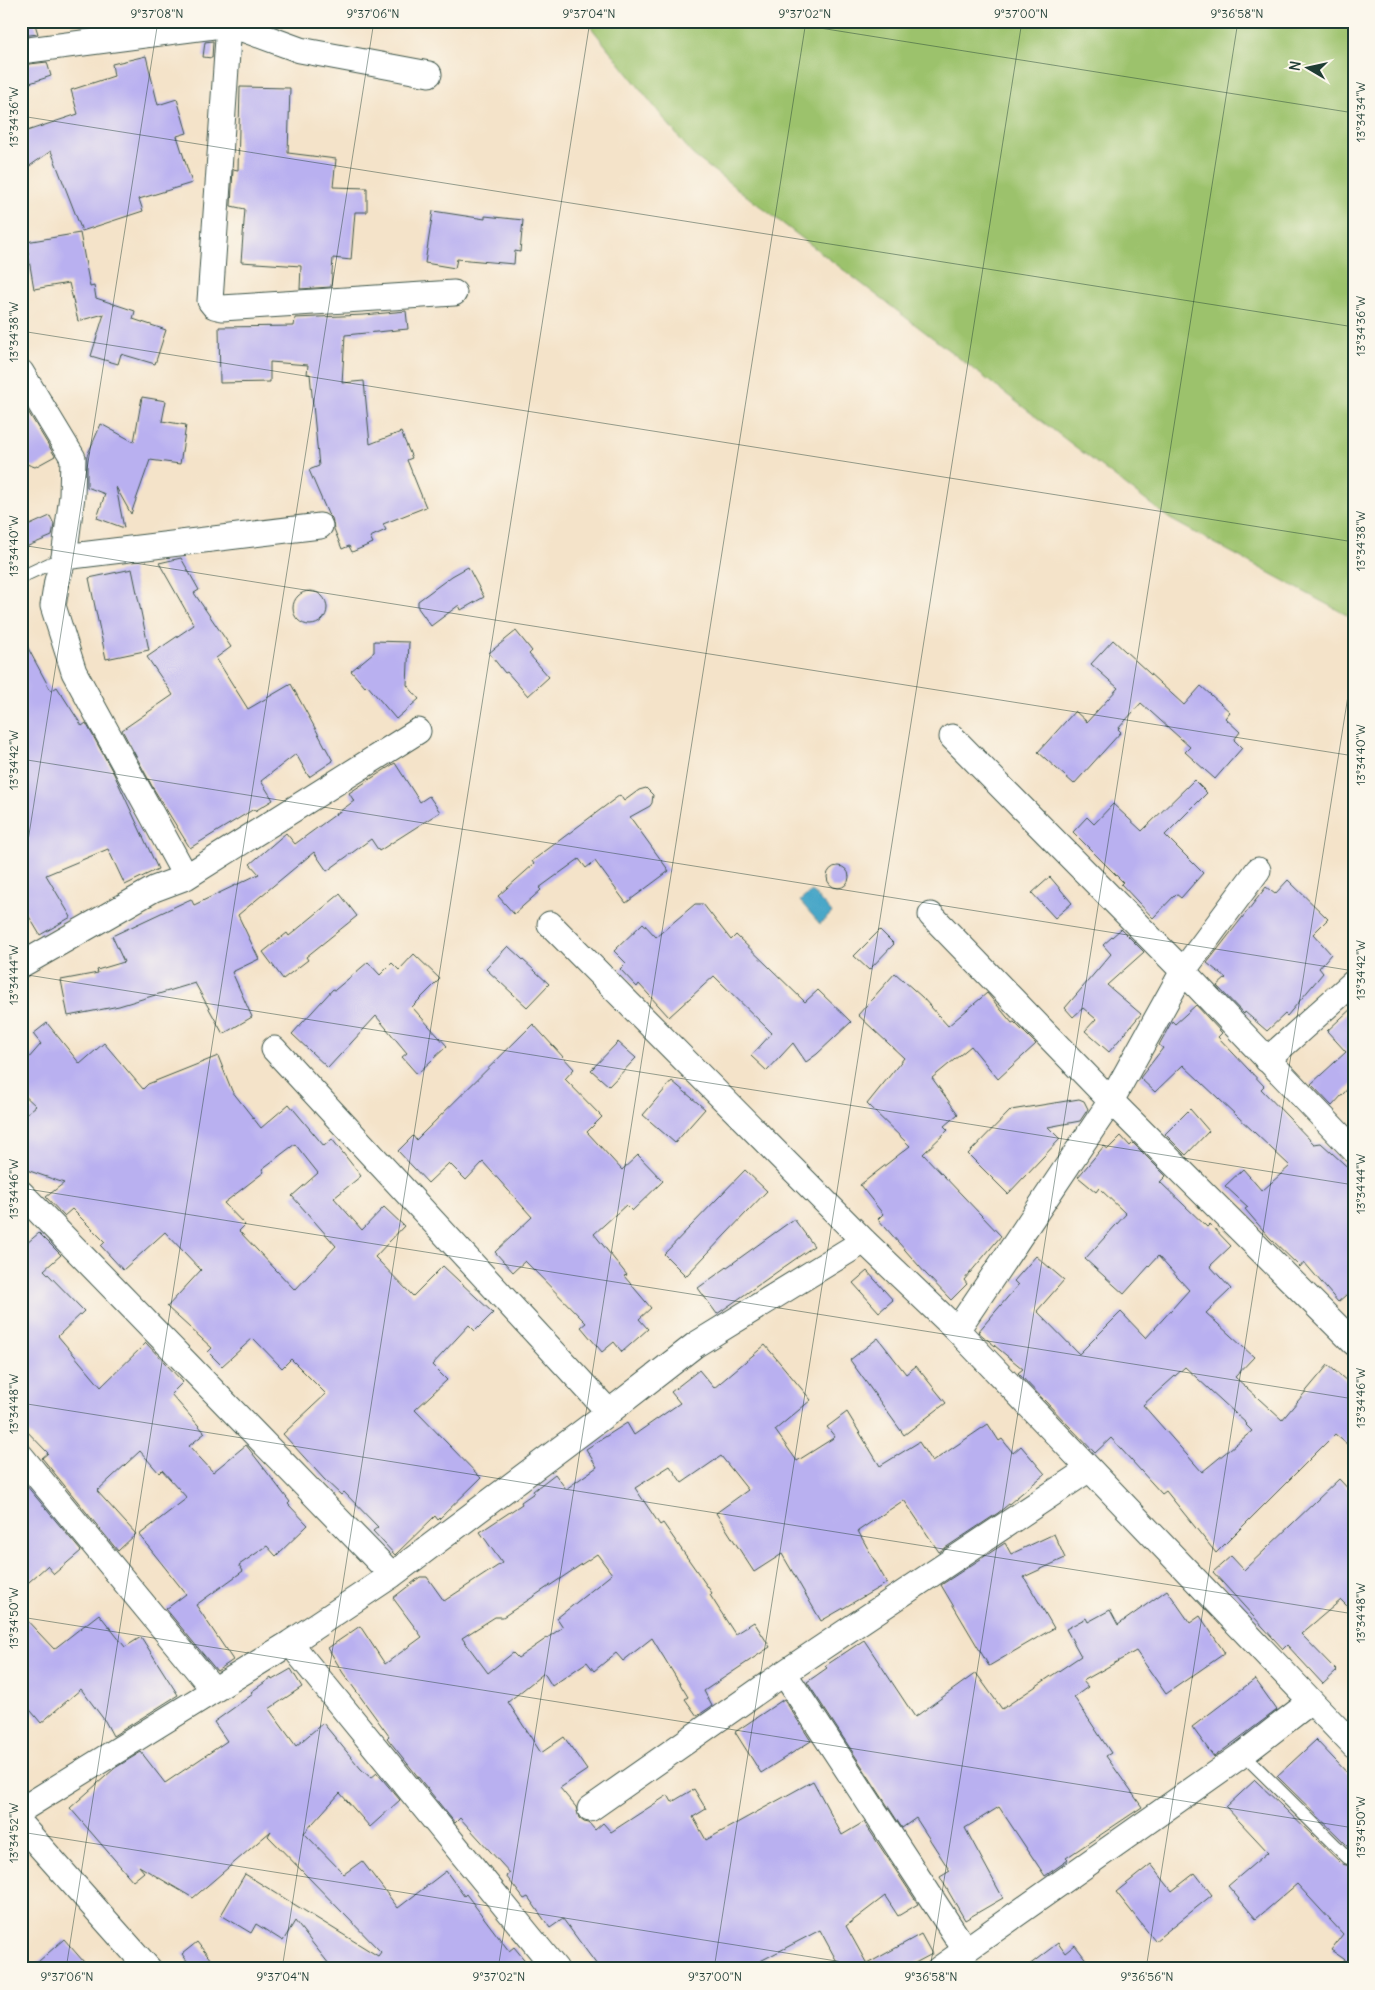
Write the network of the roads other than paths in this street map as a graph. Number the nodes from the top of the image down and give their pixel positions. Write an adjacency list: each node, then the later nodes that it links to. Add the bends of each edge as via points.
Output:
1 (229, 24): 2 (street); 3 (street, via 300,50); 4 (street, via 210,301 214,306)
2 (21, 51)
3 (429, 74)
4 (454, 293)
5 (21, 372): 7 (street, via 73,458)
6 (320, 526): 7 (street)
7 (64, 557): 8 (lane); 12 (street, via 53,606 74,672)
8 (21, 577)
9 (418, 731): 12 (street)
10 (952, 736): 16 (street)
11 (1258, 870): 16 (street)
12 (186, 877): 15 (street, via 154,889)
13 (931, 915): 20 (street)
14 (550, 924): 23 (street)
15 (21, 965)
16 (1183, 971): 19 (street); 20 (street)
17 (1354, 982): 19 (street)
18 (274, 1049): 26 (street)
19 (1267, 1060): 21 (street)
20 (1111, 1101): 24 (street); 25 (street)
21 (1354, 1150)
22 (21, 1193): 29 (street)
23 (864, 1241): 24 (street); 26 (street, via 695,1345)
24 (957, 1330): 28 (street)
25 (1354, 1343)
26 (609, 1412): 29 (street)
27 (21, 1456): 32 (street)
28 (1089, 1469): 31 (street); 33 (street)
29 (392, 1575): 30 (street)
30 (290, 1642): 32 (street); 42 (street)
31 (784, 1673): 36 (street); 40 (street)
32 (214, 1690): 37 (street)
33 (1310, 1702): 34 (street); 35 (street)
34 (1354, 1746)
35 (1243, 1754): 39 (lane); 40 (street)
36 (590, 1809)
37 (21, 1810)
38 (21, 1825): 41 (street)
39 (1348, 1858)
40 (955, 1962)
41 (149, 1969)
42 (556, 1969)

